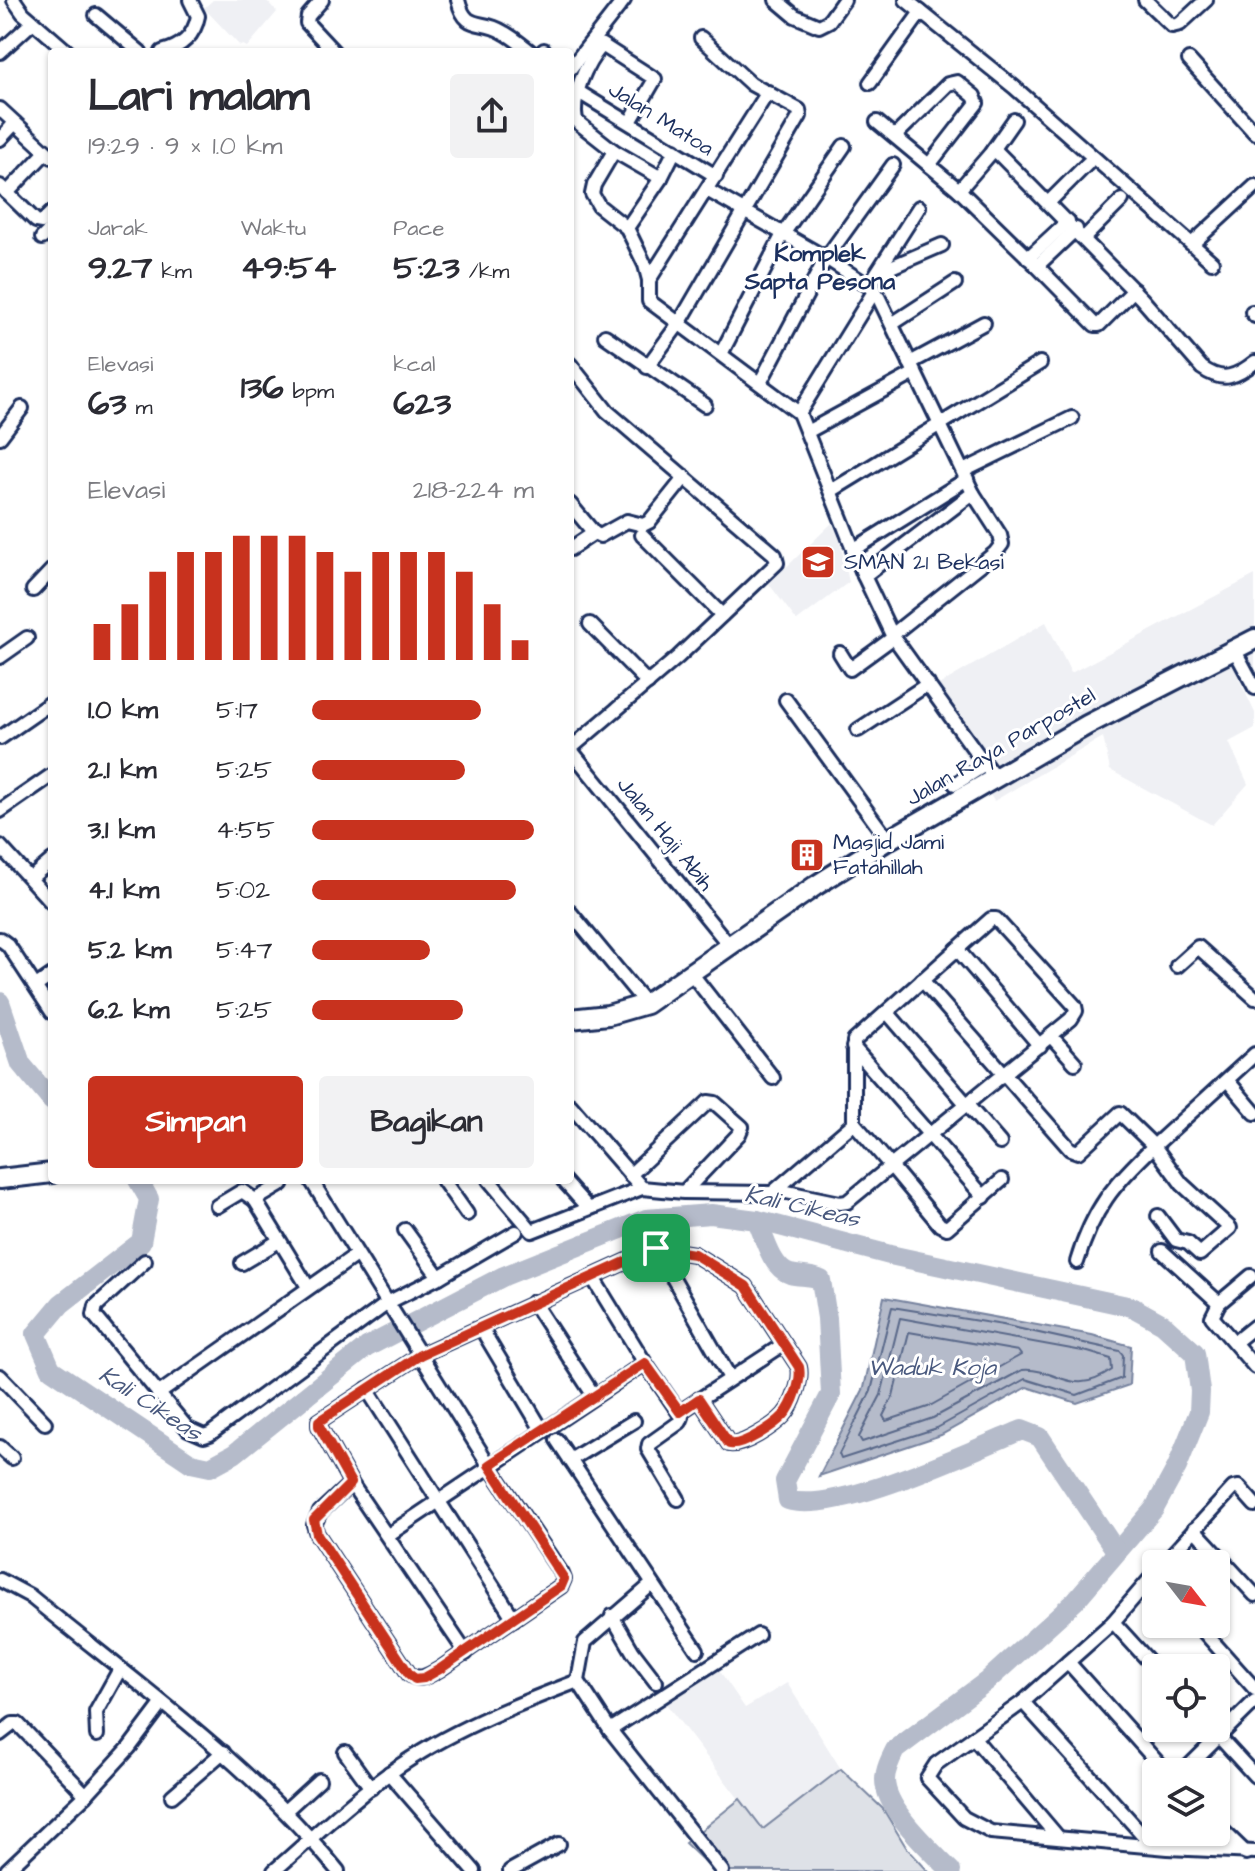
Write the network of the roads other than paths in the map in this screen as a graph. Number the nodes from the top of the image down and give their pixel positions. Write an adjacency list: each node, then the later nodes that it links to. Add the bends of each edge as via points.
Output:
1 (14, 0): 13 (street)
2 (190, 0): 17 (street, via 197,21)
3 (322, 0): 18 (street, via 307,23)
4 (458, 0): 19 (street, via 471,23 498,29)
5 (624, 0): 22 (street)
6 (776, 0): 7 (street, via 819,26)
7 (844, 0)
8 (906, 0): 11 (street)
9 (1145, 0): 10 (street, via 1172,26)
10 (1206, 0)
11 (921, 12): 23 (street); 61 (street)
12 (96, 15): 16 (street)
13 (33, 22): 15 (street); 20 (street)
14 (701, 38): 25 (street, via 751,84)
15 (63, 48)
16 (135, 48)
17 (181, 48)
18 (330, 48)
19 (533, 48)
20 (0, 52)
21 (1189, 60): 33 (street)
22 (574, 64)
23 (870, 83)
24 (578, 88): 26 (street, Jalan Matoa); 29 (street, Jalan Matoa); 29 (street, via 602,45 652,76)
25 (768, 92): 45 (street); 54 (street, via 799,110 800,116)
26 (574, 103)
27 (0, 109): 31 (street)
28 (1014, 120): 38 (street)
29 (630, 122): 37 (street, Jalan Matoa)
30 (877, 122): 34 (street)
31 (15, 123): 35 (street); 40 (street)
32 (574, 127): 39 (street, Jalan Matoa)
33 (1255, 133)
34 (895, 136): 44 (street); 44 (street, via 951,82 974,96 977,103)
35 (0, 139)
36 (844, 146): 59 (street)
37 (675, 150): 45 (street, Jalan Matoa); 46 (street)
38 (993, 150): 50 (street); 52 (street)
39 (614, 151): 46 (street, Jalan Matoa); 56 (street, via 592,194)
40 (48, 153)
41 (48, 155): 48 (street)
42 (1088, 163): 52 (street)
43 (893, 165): 63 (street)
44 (929, 165): 50 (street)
45 (716, 176): 49 (street)
46 (661, 178): 56 (street)
47 (1255, 186): 61 (street)
48 (4, 189): 55 (street, via 36,221)
49 (707, 190): 54 (street); 67 (street)
50 (959, 190): 64 (street)
51 (1122, 200): 57 (street)
52 (1049, 202): 57 (street)
53 (919, 207): 66 (street)
54 (745, 213): 59 (street); 71 (street)
55 (48, 216)
56 (627, 228): 67 (street)
57 (1076, 229): 64 (street); 70 (street)
58 (48, 232): 60 (street)
59 (783, 234): 63 (street); 75 (street)
60 (42, 238)
61 (1193, 243): 65 (street)
62 (942, 245): 66 (street)
63 (826, 258): 69 (street); 81 (street)
64 (1032, 262): 70 (street, via 1095,325)
65 (1212, 262)
66 (877, 273): 69 (street)
67 (649, 280): 71 (street, via 649,301)
68 (955, 283): 73 (street)
69 (872, 288): 73 (street); 84 (street)
70 (1134, 290): 76 (street, via 1214,376 1230,377)
71 (680, 322): 75 (street); 78 (street)
72 (984, 323): 79 (street)
73 (892, 324): 79 (street)
74 (605, 336): 78 (street)
75 (721, 354): 81 (street)
76 (1255, 362)
77 (1040, 363): 86 (street)
78 (647, 367): 82 (street)
79 (912, 368): 86 (street); 87 (street)
80 (574, 369): 90 (street, via 607,411)
81 (760, 383): 84 (street)
82 (705, 405)
83 (22, 408): 88 (street)
84 (799, 413): 87 (street)
85 (1072, 418): 89 (street)
86 (940, 424): 89 (street); 91 (street)
87 (807, 432): 91 (street)
88 (0, 437)
89 (965, 475): 92 (street); 97 (street)
90 (685, 477): 94 (street, via 649,522 627,521 600,536); 101 (street, via 775,555 777,563)
91 (831, 491): 97 (street)
92 (973, 493): 99 (street); 103 (street, via 1002,544)
93 (574, 509): 94 (street)
94 (594, 533): 96 (street)
95 (642, 535): 101 (street)
96 (574, 546)
97 (853, 550): 99 (street)
98 (48, 574): 100 (street)
99 (864, 576): 103 (street)
100 (33, 590)
101 (722, 615): 109 (street)
102 (590, 624): 109 (street)
103 (893, 636): 107 (street, via 850,669); 110 (street)
104 (27, 638): 108 (street)
105 (1255, 639): 106 (main road, Jalan Raya Parpostel)
106 (1234, 649): 111 (street); 118 (main road, Jalan Raya Parpostel)
107 (840, 653)
108 (0, 657)
109 (648, 683): 116 (street)
110 (928, 684): 114 (street); 118 (street)
111 (1255, 688)
112 (786, 700): 122 (street)
113 (48, 705): 115 (street)
114 (858, 730)
115 (0, 738)
116 (574, 746)
117 (574, 754): 129 (street, Jalan Haji Abih)
118 (990, 771): 120 (street); 122 (main road, Jalan Raya Parpostel)
119 (48, 778): 121 (street)
120 (955, 784)
121 (0, 811)
122 (888, 840): 129 (main road, Jalan Raya Parpostel)
123 (0, 846): 125 (street)
124 (48, 863): 125 (street)
125 (31, 878): 126 (street)
126 (48, 898)
127 (574, 917): 137 (street)
128 (0, 939): 135 (street)
129 (729, 945): 132 (main road, Jalan Raya Parpostel)
130 (957, 949): 134 (street); 141 (street, via 991,919 1000,922 1075,1006 1071,1019); 142 (street)
131 (1177, 966): 136 (street, via 1198,947)
132 (691, 973): 137 (main road, Jalan Raya Parpostel); 147 (street)
133 (48, 978): 135 (street)
134 (922, 980): 139 (street); 146 (street)
135 (36, 986): 138 (street)
136 (1255, 998)
137 (646, 1004): 140 (main road, Jalan Raya Parpostel)
138 (48, 1006)
139 (887, 1012): 143 (street); 149 (street)
140 (574, 1019)
141 (1051, 1036): 142 (street); 145 (street)
142 (1040, 1046): 146 (street)
143 (853, 1047): 152 (street); 153 (street)
144 (1255, 1054): 148 (street)
145 (1075, 1063)
146 (1005, 1076): 149 (street); 155 (street, via 1070,1149 1078,1152 1120,1113)
147 (773, 1078)
148 (1228, 1081): 151 (street); 155 (street)
149 (968, 1105): 153 (street); 154 (street)
150 (574, 1110): 158 (street)
151 (1255, 1113)
152 (854, 1123): 156 (street); 167 (street)
153 (931, 1137): 156 (street); 169 (street)
154 (1000, 1143)
155 (1154, 1146): 174 (street, via 1182,1184 1230,1228 1200,1254 1176,1240); 182 (street, via 1104,1199)
156 (891, 1166): 167 (street, via 847,1202); 169 (street, via 944,1227)
157 (48, 1173): 159 (main road)
158 (630, 1175): 166 (street); 168 (street, via 708,1102 715,1103 742,1127)
159 (0, 1179)
160 (1002, 1180): 169 (street)
161 (279, 1184): 170 (street)
162 (313, 1184): 180 (street)
163 (446, 1184): 173 (street)
164 (492, 1184): 172 (street, via 532,1231)
165 (567, 1184): 172 (street)
166 (642, 1188): 168 (street); 172 (street)
167 (777, 1190): 168 (street)
168 (684, 1192)
169 (984, 1197)
170 (255, 1200): 171 (street, via 242,1191); 177 (street)
171 (217, 1206)
172 (588, 1208)
173 (467, 1214)
174 (1158, 1216)
175 (405, 1230): 185 (street)
176 (516, 1232): 185 (street)
177 (279, 1241): 183 (street); 187 (street)
178 (656, 1248): 186 (street); 194 (street, via 694,1254 746,1286); 199 (street)
179 (1162, 1251): 189 (street)
180 (356, 1255): 187 (street); 190 (street)
181 (145, 1261): 201 (street, via 94,1312)
182 (1077, 1262)
183 (242, 1263)
184 (1251, 1276): 189 (street)
185 (439, 1277): 190 (street)
186 (593, 1278): 188 (street); 196 (street)
187 (308, 1287): 201 (street)
188 (533, 1302): 192 (street); 202 (street)
189 (1219, 1303): 193 (street, via 1212,1317)
190 (392, 1307): 195 (street); 201 (street, via 210,1434 188,1429)
191 (1255, 1326): 193 (street)
192 (481, 1328): 195 (street); 207 (street)
193 (1235, 1342): 197 (street)
194 (784, 1344): 199 (street); 203 (street, via 801,1375 792,1399 782,1417 741,1445 729,1444)
195 (417, 1350): 200 (street); 212 (street)
196 (645, 1363): 202 (street); 204 (street)
197 (1255, 1367)
198 (0, 1376): 206 (street)
199 (730, 1378): 203 (street)
200 (367, 1389): 213 (street, via 319,1421); 215 (street)
201 (158, 1394)
202 (594, 1396): 207 (street)
203 (699, 1399): 204 (street)
204 (680, 1412): 214 (street, via 680,1422 648,1449)
205 (634, 1421): 211 (street)
206 (45, 1423)
207 (542, 1430): 212 (street)
208 (557, 1440): 211 (street)
209 (0, 1447): 210 (street)
210 (12, 1458)
211 (570, 1460): 221 (street)
212 (489, 1465): 215 (street); 225 (street, via 564,1579)
213 (351, 1483): 218 (street); 230 (street, via 320,1512 314,1525 409,1674 424,1678)
214 (678, 1499)
215 (438, 1501): 218 (street); 225 (street)
216 (1255, 1505): 217 (street, via 1236,1486)
217 (1194, 1529): 219 (street); 223 (street)
218 (388, 1535): 230 (street)
219 (1175, 1550)
220 (0, 1580): 233 (street, via 30,1596)
221 (652, 1584): 224 (street); 229 (street)
222 (1142, 1590): 226 (street)
223 (1255, 1595)
224 (612, 1616): 234 (street, via 583,1645); 235 (street)
225 (514, 1619): 230 (street)
226 (1113, 1622): 231 (street); 232 (street)
227 (758, 1635): 241 (street)
228 (1209, 1638): 236 (street)
229 (697, 1650)
230 (466, 1653)
231 (1142, 1654)
232 (1068, 1662): 238 (street); 249 (street)
233 (120, 1669): 239 (street); 243 (street, via 96,1712)
234 (578, 1681): 241 (street); 251 (street, via 479,1721)
235 (656, 1682)
236 (1255, 1689)
237 (1255, 1701): 240 (street)
238 (1023, 1702): 244 (street); 258 (street)
239 (162, 1704): 247 (street); 255 (street)
240 (1230, 1721)
241 (610, 1730): 273 (street)
242 (0, 1734): 255 (street, via 17,1723)
243 (97, 1735)
244 (974, 1738): 259 (street); 259 (street, via 936,1764 928,1774 929,1783 980,1828)
245 (1208, 1742): 250 (street)
246 (1223, 1742): 252 (street)
247 (223, 1752): 256 (street); 257 (street)
248 (345, 1752): 254 (street)
249 (1154, 1758)
250 (1194, 1758)
251 (389, 1773): 254 (street); 271 (street)
252 (1255, 1776)
253 (319, 1780): 257 (street)
254 (371, 1788): 261 (street)
255 (86, 1795): 268 (street)
256 (172, 1796)
257 (285, 1811): 261 (street)
258 (1142, 1834)
259 (1057, 1836): 263 (street)
260 (1230, 1838): 267 (street)
261 (312, 1839): 269 (street); 270 (street)
262 (559, 1844): 272 (street)
263 (1142, 1845)
264 (1153, 1846): 266 (street)
265 (1193, 1846): 266 (street)
266 (1189, 1849): 267 (street)
267 (1251, 1853)
268 (7, 1870)
269 (274, 1871)
270 (338, 1871)
271 (474, 1871)
272 (510, 1871)
273 (722, 1871)

